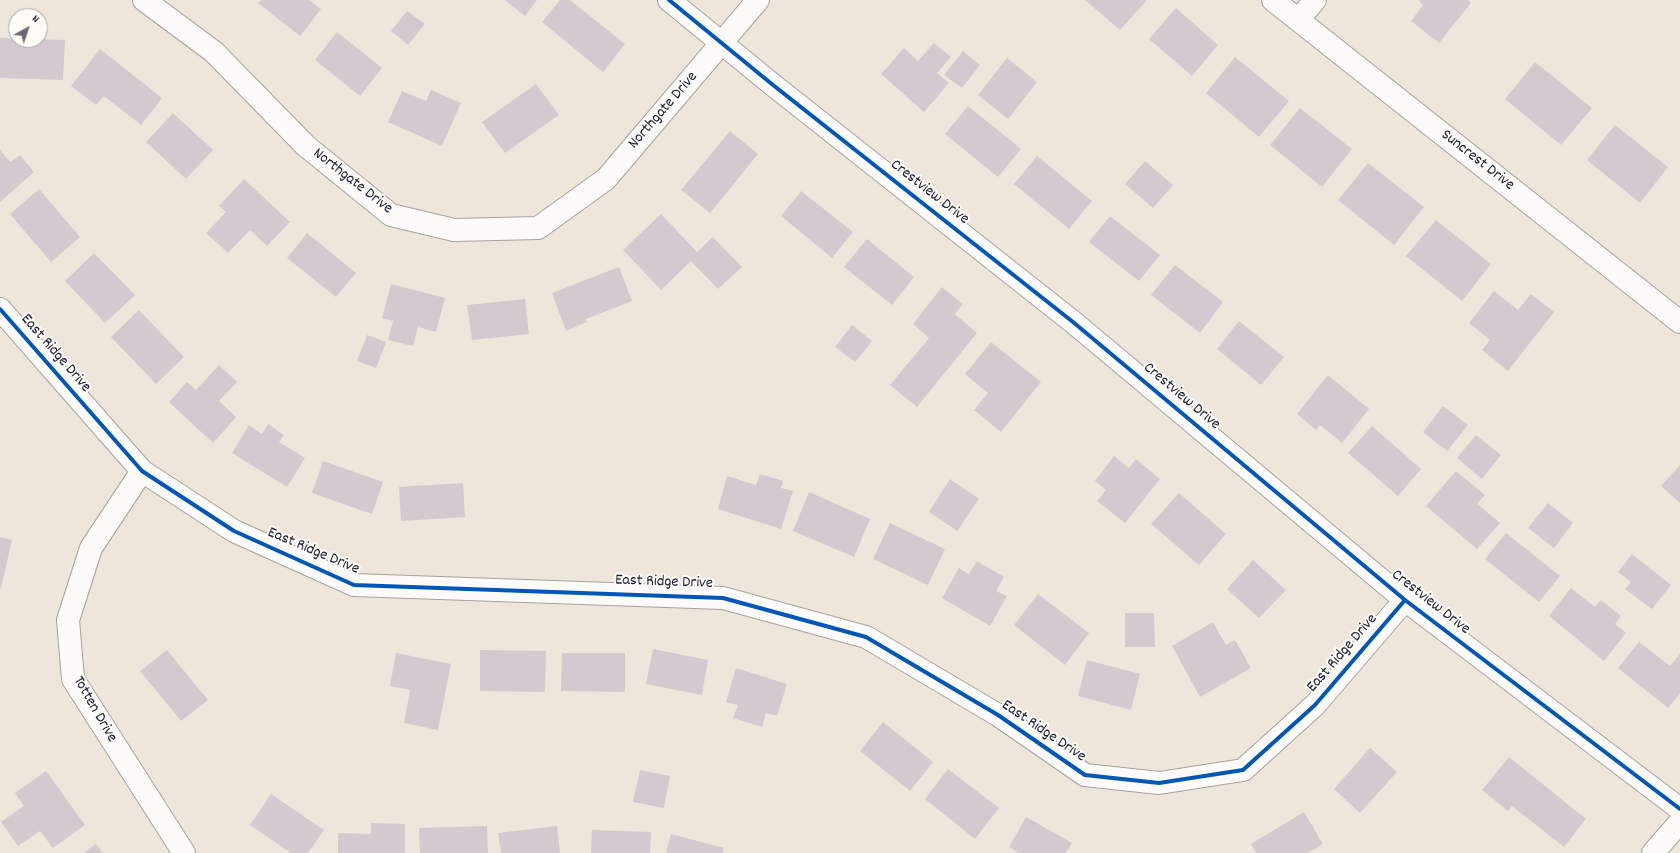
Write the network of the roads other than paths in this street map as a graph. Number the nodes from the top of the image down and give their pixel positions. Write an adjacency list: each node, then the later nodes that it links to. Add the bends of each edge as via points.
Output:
1 (144, 0): 7 (street, Northgate Drive, via 214,52 306,146 391,215 454,230 538,228 606,179)
2 (669, 0): 7 (street, Crestview Drive)
3 (758, 0): 7 (street, Northgate Drive)
4 (1273, 0): 6 (street, Suncrest Drive)
5 (1315, 0): 6 (street)
6 (1298, 20): 9 (street, Suncrest Drive)
7 (722, 43): 11 (street, Crestview Drive, via 1073,322)
8 (0, 309): 10 (street, East Ridge Drive)
9 (1680, 322)
10 (142, 471): 11 (street, East Ridge Drive, via 234,531 354,585 723,598 866,638 998,715 1085,775 1159,783 1243,770 1315,705); 14 (street, Totten Drive, via 91,548 68,620 73,679)
11 (1405, 600): 12 (street, Crestview Drive)
12 (1680, 809)
13 (1680, 822): 15 (street)
14 (184, 853)
15 (1653, 853)

